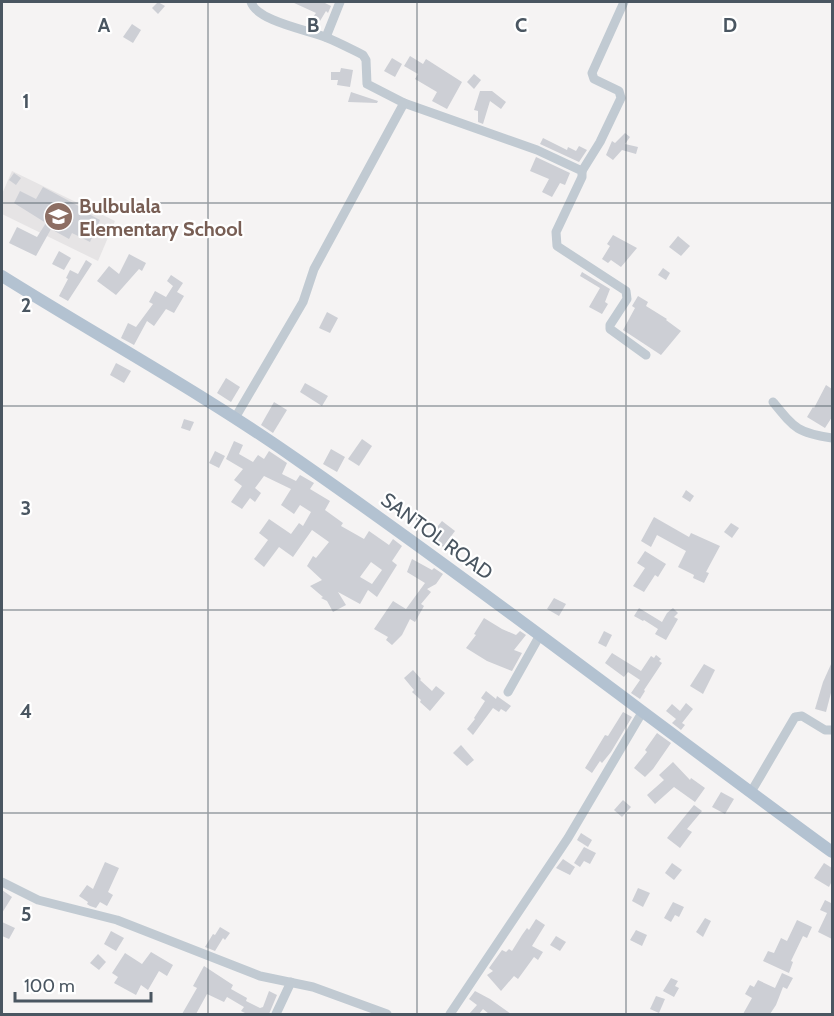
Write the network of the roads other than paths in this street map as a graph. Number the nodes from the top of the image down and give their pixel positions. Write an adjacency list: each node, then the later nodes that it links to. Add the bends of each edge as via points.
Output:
1 (251, 2): 4 (street, via 282,23)
2 (340, 2): 4 (street)
3 (624, 2): 6 (street, via 592,73 594,79 619,91 621,98)
4 (326, 37): 5 (street, via 363,55 367,84)
5 (404, 104): 6 (street, via 537,150); 10 (street, via 314,269 303,302)
6 (582, 171): 8 (street, via 555,242 564,252 626,291 627,299 610,329)
7 (2, 276): 10 (main road, SANTOL ROAD)
8 (646, 356)
9 (773, 402): 11 (street, via 797,429)
10 (236, 418): 12 (main road, SANTOL ROAD)
11 (832, 438)
12 (540, 635): 13 (street); 14 (main road, SANTOL ROAD)
13 (508, 692)
14 (643, 711): 16 (main road, SANTOL ROAD); 22 (street, via 568,838)
15 (832, 730): 16 (street, via 802,716 795,717)
16 (751, 792): 17 (main road, SANTOL ROAD)
17 (832, 852)
18 (2, 882): 19 (street, via 38,900 117,920 251,973)
19 (291, 982): 20 (street); 21 (street)
20 (276, 1014)
21 (387, 1014)
22 (450, 1014)

